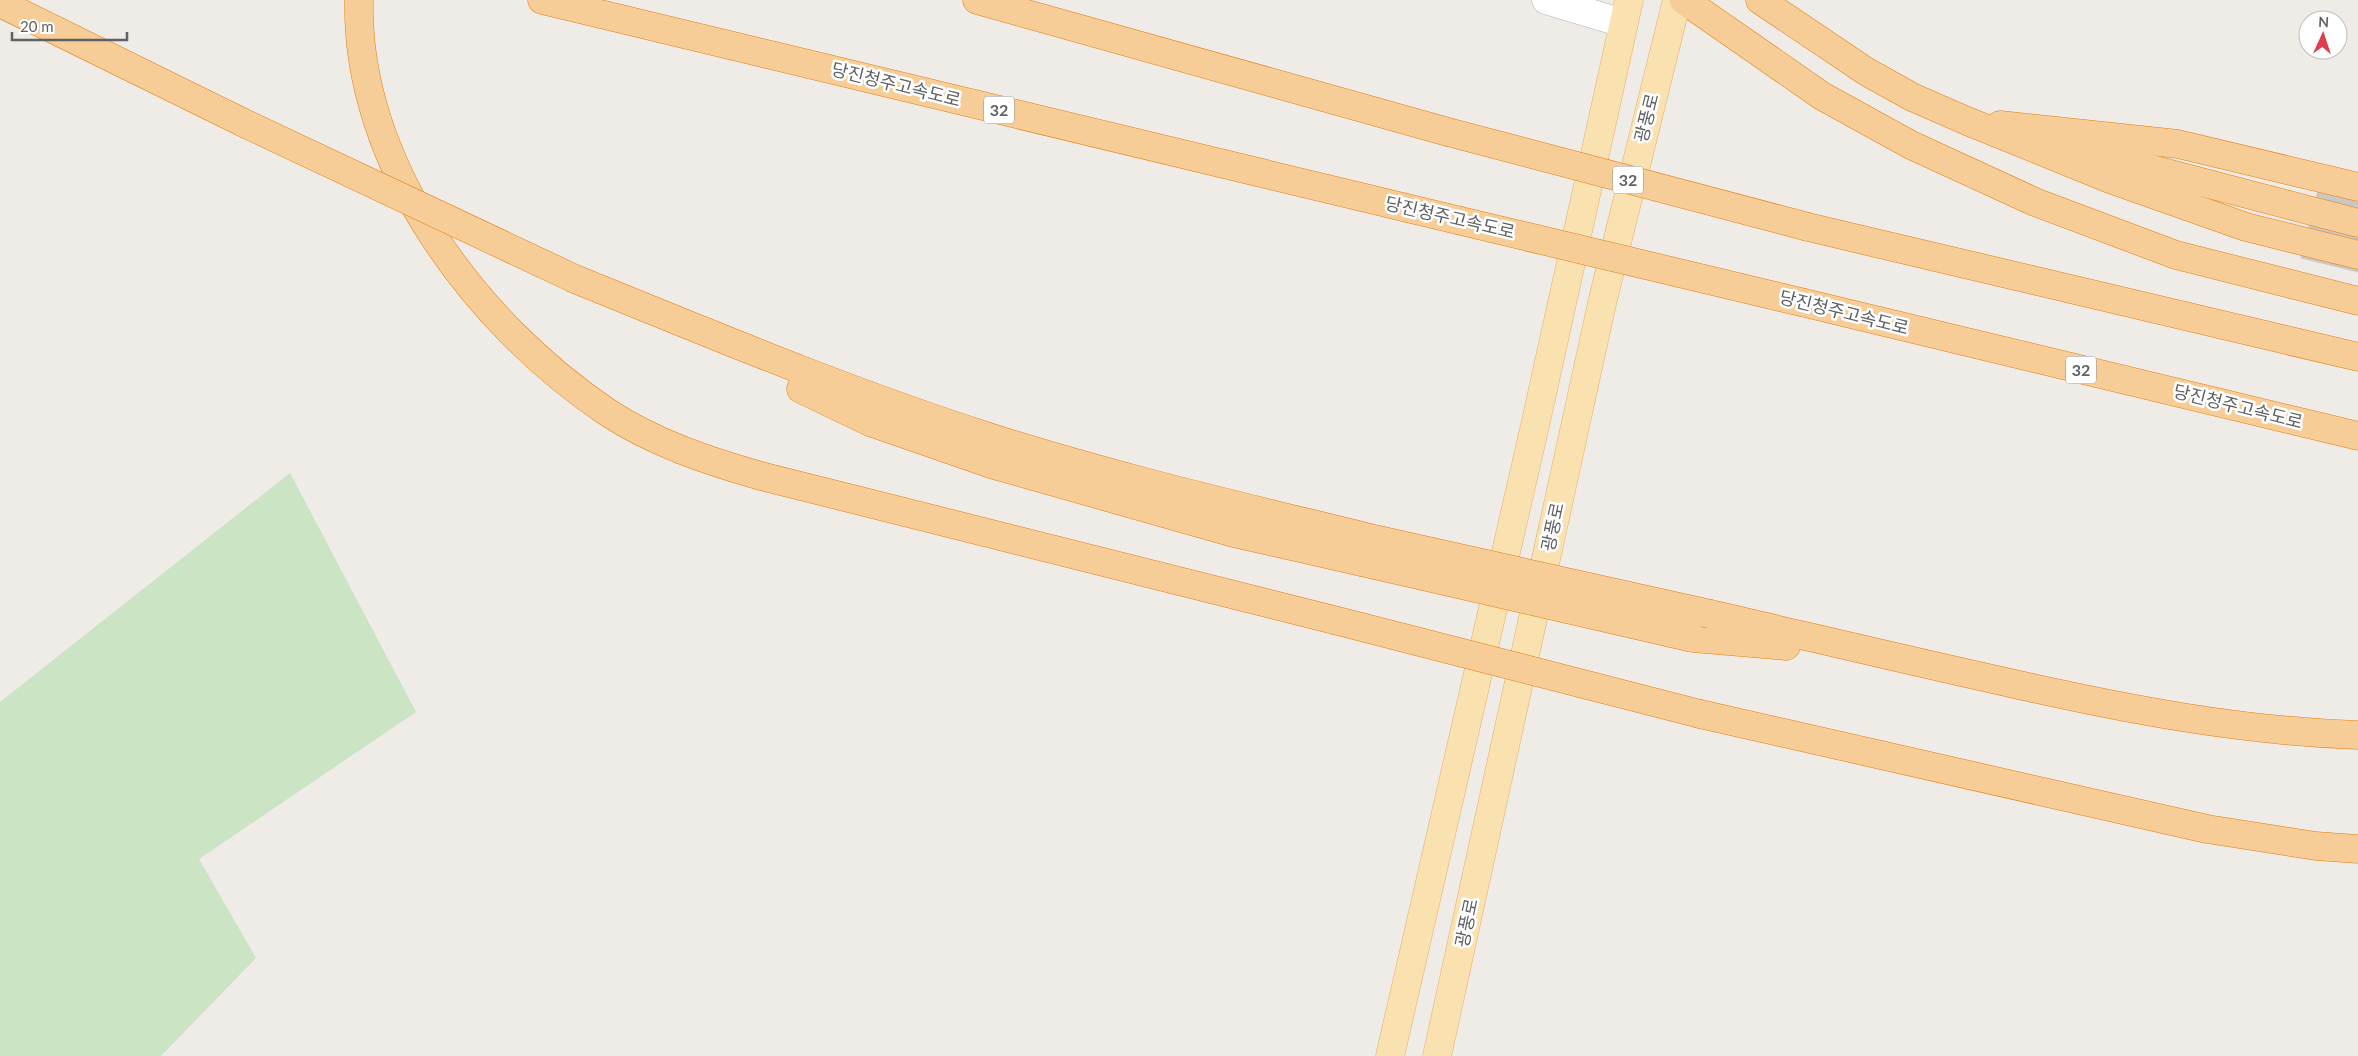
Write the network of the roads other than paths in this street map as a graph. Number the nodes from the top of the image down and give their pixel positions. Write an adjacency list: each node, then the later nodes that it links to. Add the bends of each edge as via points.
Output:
1 (358, 0): 22 (highway, bridge, via 361,52 373,111 396,171 417,211 489,309 548,366 608,412 679,449 761,476 1700,714 2170,822 2316,846)
2 (542, 0): 16 (highway, 당진청주고속도로 / 32, bridge)
3 (978, 0): 15 (highway, 32, bridge, via 1448,132 1808,227)
4 (1546, 0): 9 (lane)
5 (1677, 0): 24 (main road, 광풍로, via 1603,299)
6 (1684, 0): 14 (highway, via 1822,96 1911,144 2044,205 2176,255)
7 (1760, 0): 10 (highway, via 1826,46 1912,97)
8 (0, 3): 17 (highway, bridge, via 246,124 575,279 840,386 987,437 1196,495)
9 (1626, 12): 23 (main road, via 1532,440)
10 (1967, 121): 11 (highway, via 2178,144); 12 (highway); 13 (highway, via 2110,179 2246,227)
11 (2358, 187)
12 (2358, 223)
13 (2358, 255)
14 (2358, 301)
15 (2358, 356)
16 (2358, 436)
17 (1368, 550): 18 (highway, bridge, via 1710,614); 18 (highway, bridge, via 1693,638)
18 (1883, 655): 20 (highway, via 2116,707)
19 (2358, 731): 20 (lane)
20 (2307, 733): 21 (highway)
21 (2358, 735)
22 (2358, 849)
23 (1390, 1056)
24 (1437, 1056)

